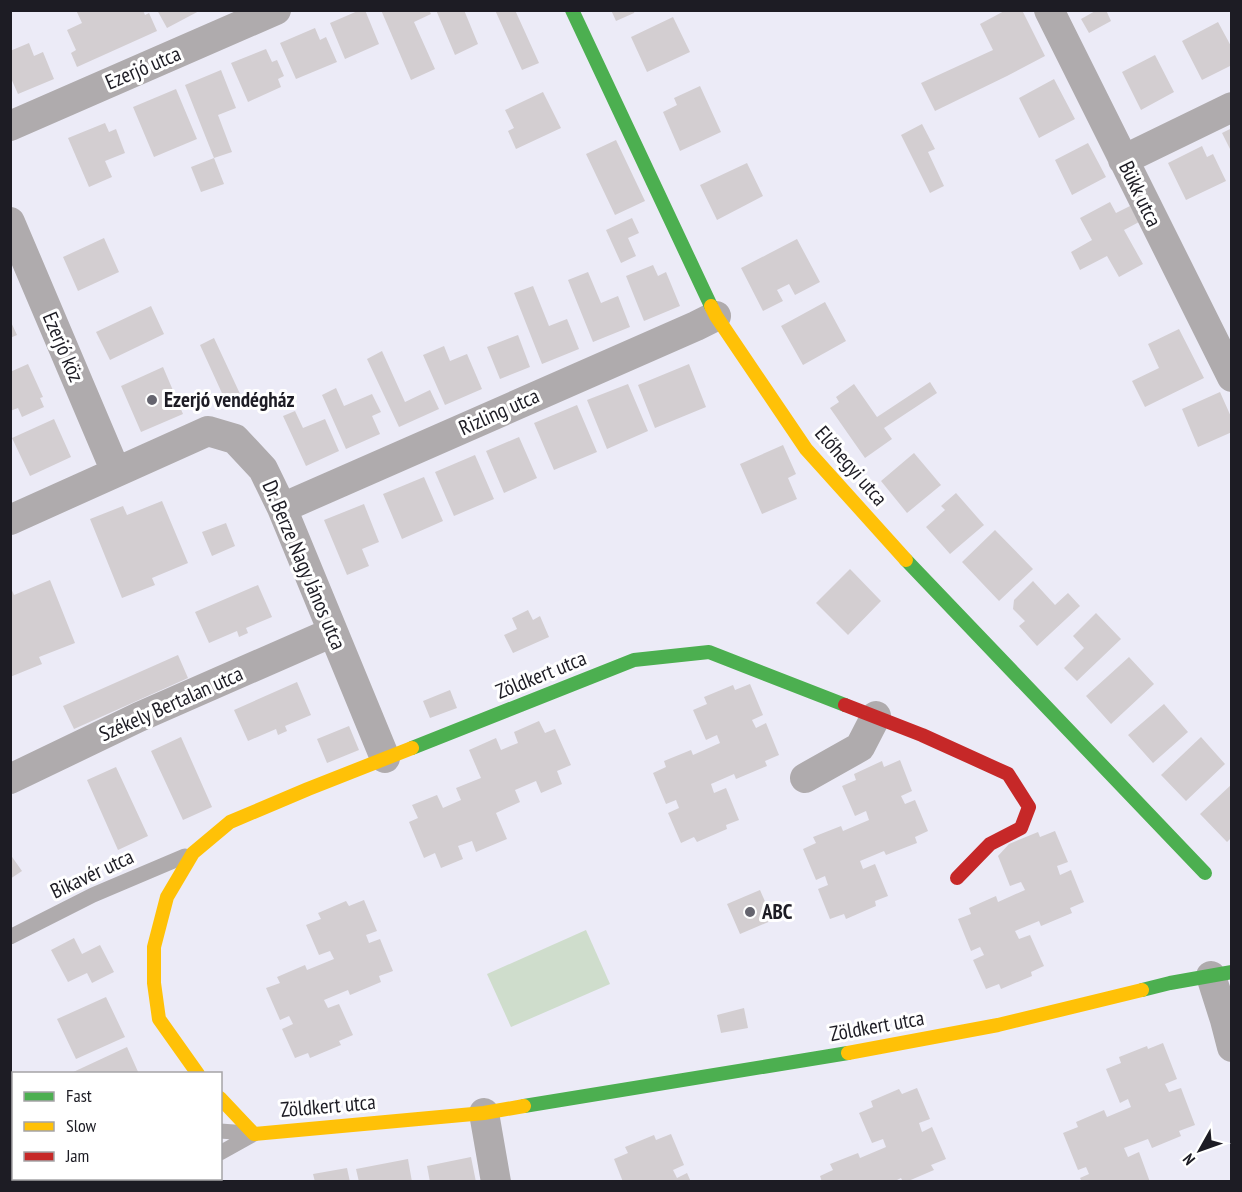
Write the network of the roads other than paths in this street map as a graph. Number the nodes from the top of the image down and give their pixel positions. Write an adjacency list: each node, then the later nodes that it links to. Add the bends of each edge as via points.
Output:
1 (276, 10): 5 (street, Ezerjó utca)
2 (572, 10): 8 (street, Előhegyi utca)
3 (1049, 10): 6 (street, Bükk utca)
4 (1232, 107): 6 (street)
5 (10, 126)
6 (1123, 160): 9 (street, Bükk utca)
7 (10, 222): 10 (street, Ezerjó köz)
8 (716, 316): 11 (street, Rizling utca); 19 (street, Előhegyi utca, via 806,449 914,569)
9 (1232, 377)
10 (116, 472): 11 (street, Dr. Berze Nagy János utca, via 208,431 235,439 263,469); 12 (street, Dr. Berze Nagy János utca)
11 (282, 508): 13 (street, Dr. Berze Nagy János utca)
12 (10, 520)
13 (333, 632): 15 (street, Dr. Berze Nagy János utca); 17 (street, Székely Bertalan utca)
14 (876, 716): 15 (street, Zöldkert utca, via 709,652 634,660); 16 (street, via 860,747); 20 (street, Zöldkert utca, via 1008,774 1029,807 1021,828 990,844)
15 (386, 758): 18 (street, Zöldkert utca, via 230,822)
16 (805, 778)
17 (10, 779)
18 (193, 853): 21 (lane, Bikavér utca, via 93,895); 24 (street, Zöldkert utca, via 167,897 154,947 154,983 159,1018)
19 (1205, 873)
20 (957, 878)
21 (10, 937)
22 (1221, 974): 23 (street); 26 (street, Zöldkert utca, via 998,1025)
23 (1232, 1047)
24 (197, 1072)
25 (222, 1100): 28 (street, Zöldkert utca)
26 (484, 1113): 28 (street, Zöldkert utca); 30 (street)
27 (222, 1131): 28 (lane)
28 (254, 1134): 29 (lane)
29 (222, 1152)
30 (496, 1182)

